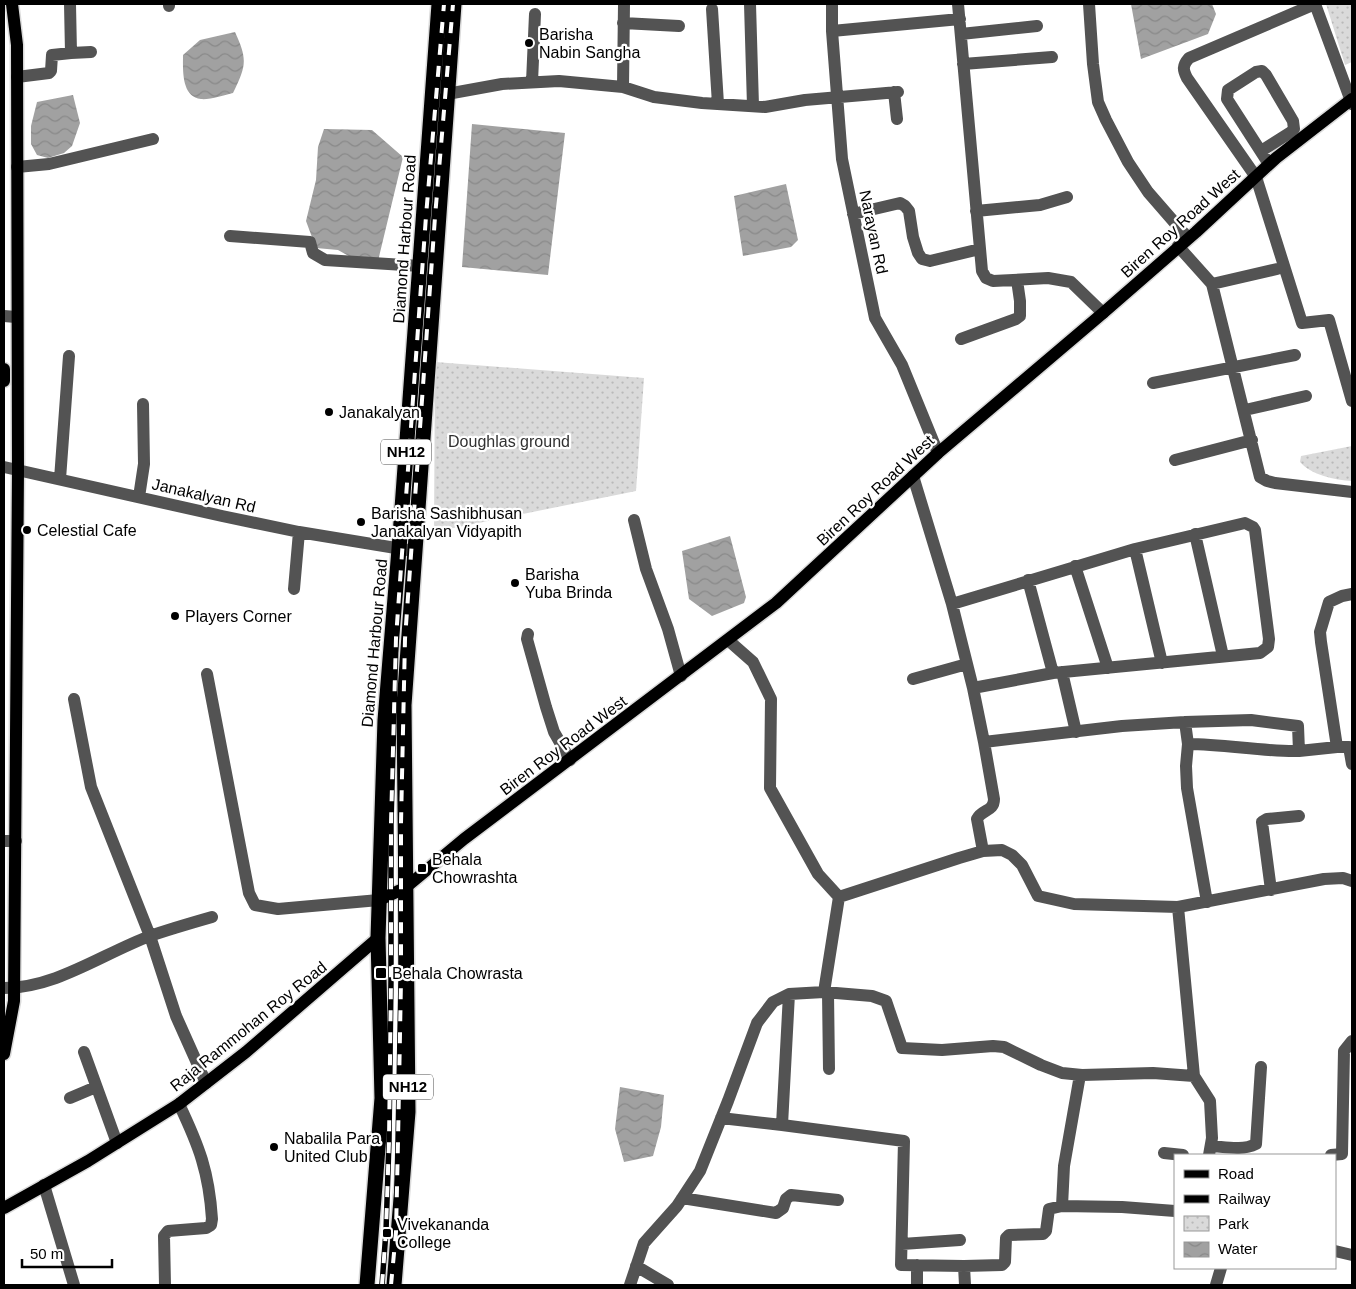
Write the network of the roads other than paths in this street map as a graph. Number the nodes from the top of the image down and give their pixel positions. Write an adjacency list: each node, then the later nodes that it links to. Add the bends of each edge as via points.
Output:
1 (12, 4): 23 (main road)
2 (70, 4): 19 (street)
3 (439, 4): 43 (highway, Diamond Harbour Road / NH12)
4 (454, 4): 26 (highway, Diamond Harbour Road / NH12)
5 (624, 4): 14 (street)
6 (750, 4): 30 (street)
7 (832, 4): 17 (street, Narayan Rd)
8 (958, 4): 13 (street)
9 (1089, 4): 41 (street, via 1098,102 1128,162)
10 (1315, 4): 28 (street); 36 (street, via 1189,58 1184,64 1187,78)
11 (712, 9): 29 (street)
12 (535, 14): 24 (street)
13 (960, 19): 17 (street); 18 (street)
14 (623, 22): 15 (street); 25 (street)
15 (679, 26)
16 (1037, 26): 18 (street)
17 (832, 31): 27 (street, Narayan Rd)
18 (961, 34): 22 (street)
19 (72, 52): 20 (street); 23 (street, via 52,55 49,73)
20 (91, 52)
21 (1052, 57): 22 (street)
22 (963, 64): 38 (street)
23 (17, 77): 35 (main road)
24 (532, 82): 25 (street); 26 (street)
25 (623, 87): 29 (street, via 654,97)
26 (447, 94): 74 (highway, Diamond Harbour Road / NH12)
27 (838, 98): 30 (street); 31 (street, via 896,92); 39 (street, Narayan Rd, via 842,158)
28 (1352, 101): 34 (main road, Biren Roy Road West)
29 (718, 104): 30 (street)
30 (753, 106)
31 (897, 119)
32 (153, 139): 35 (street, via 49,164)
33 (1261, 151): 33 (street, via 1227,99 1227,94 1228,90 1262,71 1293,120 1294,129); 34 (street)
34 (1270, 164): 36 (main road, Biren Roy Road West)
35 (17, 167): 48 (main road)
36 (1256, 176): 41 (main road, Biren Roy Road West); 57 (street, via 1302,323 1330,320)
37 (1067, 197): 38 (street, via 1040,205)
38 (976, 211): 42 (street)
39 (853, 214): 42 (street, via 900,203 905,206 922,259 930,261); 61 (street, Narayan Rd, via 875,318 902,365)
40 (230, 236): 43 (street, via 310,242 313,253 325,260)
41 (1183, 242): 46 (street); 47 (main road, Biren Roy Road West)
42 (980, 249): 45 (street, via 986,278 993,282)
43 (420, 266): 72 (highway, Diamond Harbour Road / NH12)
44 (1277, 269): 46 (street)
45 (1017, 280): 47 (street, via 1048,278 1071,282); 49 (street, via 1020,316)
46 (1212, 284): 52 (street)
47 (1104, 313): 61 (main road, Biren Roy Road West)
48 (10, 317): 64 (main road)
49 (961, 339)
50 (1295, 355): 52 (street)
51 (69, 356): 66 (street)
52 (1234, 368): 55 (street); 59 (street)
53 (4, 369): 54 (main road)
54 (4, 381)
55 (1153, 383)
56 (1306, 396): 59 (street)
57 (1352, 401)
58 (143, 404): 68 (street, via 144,464)
59 (1245, 410): 60 (street)
60 (1252, 440): 62 (street); 67 (street, via 1260,477 1267,481)
61 (938, 453): 65 (main road, Biren Roy Road West)
62 (1175, 460)
63 (4, 467): 64 (street, Janakalyan Rd)
64 (18, 470): 66 (street, Janakalyan Rd); 103 (main road)
65 (913, 476): 79 (street); 81 (main road, Biren Roy Road West, via 776,603)
66 (60, 479): 68 (street, Janakalyan Rd)
67 (1352, 492)
68 (138, 496): 70 (street, Janakalyan Rd)
69 (634, 520): 88 (street, via 646,569)
70 (299, 532): 72 (street, Janakalyan Rd); 77 (street)
71 (1195, 534): 73 (street); 82 (street); 82 (street, via 1245,523 1255,530 1268,647 1260,653)
72 (399, 549): 74 (street, Janakalyan Rd); 93 (highway, Diamond Harbour Road / NH12)
73 (1134, 549): 75 (street); 83 (street)
74 (414, 550): 95 (highway, Diamond Harbour Road / NH12)
75 (1075, 566): 76 (street); 85 (street)
76 (1028, 580): 79 (street); 86 (street)
77 (294, 589)
78 (1352, 594): 98 (street, via 1329,602 1320,632)
79 (952, 604): 84 (street)
80 (528, 634): 100 (street, via 554,732)
81 (728, 640): 88 (main road, Biren Roy Road West); 108 (street, via 753,662 772,699 770,788 818,874)
82 (1223, 656): 83 (street)
83 (1162, 663): 85 (street)
84 (967, 664): 89 (street); 90 (street)
85 (1108, 668): 86 (street)
86 (1058, 673): 90 (street); 94 (street)
87 (207, 674): 109 (street, via 249,893 255,905 278,909)
88 (681, 676): 100 (main road, Biren Roy Road West)
89 (913, 679)
90 (973, 688): 96 (street)
91 (74, 699): 113 (street, via 91,787)
92 (1185, 722): 94 (street); 97 (street); 99 (street, via 1251,720 1298,726)
93 (384, 732): 95 (highway); 109 (highway, Diamond Harbour Road / NH12)
94 (1076, 732): 96 (street)
95 (404, 733): 106 (highway, Diamond Harbour Road / NH12)
96 (984, 742): 104 (street, via 994,804 976,819)
97 (1188, 744): 99 (street, via 1272,752); 110 (street, via 1187,788)
98 (1346, 747): 99 (street); 101 (street)
99 (1299, 751)
100 (570, 760): 106 (main road, Biren Roy Road West, via 464,839)
101 (1352, 764)
102 (1300, 816): 107 (street, via 1262,822)
103 (10, 841): 115 (main road)
104 (983, 851): 108 (street); 111 (street, via 1002,850 1012,855 1022,865 1038,896 1074,904)
105 (1352, 881): 107 (street, via 1324,879)
106 (405, 888): 109 (main road, Biren Roy Road West); 153 (highway, Diamond Harbour Road / NH12, via 408,1112)
107 (1271, 890): 110 (street)
108 (839, 897): 116 (street)
109 (379, 900): 114 (highway, Diamond Harbour Road / NH12)
110 (1207, 902): 111 (street)
111 (1178, 907): 124 (street)
112 (212, 917): 113 (street)
113 (150, 936): 115 (street, via 56,978 32,986); 125 (street, via 171,1002)
114 (378, 938): 125 (main road, Raja Rammohan Roy Road); 152 (highway, Diamond Harbour Road / NH12, via 382,1098)
115 (9, 988): 120 (main road, via 14,1001)
116 (826, 992): 117 (street); 122 (street); 123 (street, via 872,996 886,1001 902,1048 1004,1047 1042,1066)
117 (789, 994): 129 (street, via 773,1002 757,1023); 130 (street)
118 (1352, 1042): 135 (street, via 1344,1051 1342,1154)
119 (84, 1052): 126 (street)
120 (4, 1054)
121 (1260, 1067): 132 (street, via 1256,1144 1248,1148)
122 (829, 1069)
123 (1080, 1075): 124 (street, via 1153,1073); 139 (street, via 1064,1166)
124 (1194, 1076): 132 (street, via 1210,1101)
125 (206, 1083): 128 (main road, Raja Rammohan Roy Road)
126 (96, 1087): 127 (street); 131 (street)
127 (70, 1098)
128 (178, 1104): 131 (main road, Raja Rammohan Roy Road); 151 (street, via 195,1137 207,1175 212,1219 206,1228 166,1233)
129 (721, 1118): 130 (street); 137 (street, via 700,1171)
130 (782, 1125): 143 (street, via 904,1141)
131 (118, 1143): 136 (main road, Raja Rammohan Roy Road)
132 (1210, 1151)
133 (1164, 1153): 134 (street)
134 (1174, 1154)
135 (1336, 1155)
136 (44, 1185): 140 (main road, Raja Rammohan Roy Road); 150 (street)
137 (682, 1198): 138 (street, via 776,1213 791,1195); 147 (street, via 644,1243)
138 (838, 1200)
139 (1062, 1206): 141 (street); 148 (street, via 1049,1209 1044,1234 1009,1235 1002,1265)
140 (4, 1208)
141 (1174, 1211)
142 (960, 1240): 143 (street)
143 (902, 1244): 146 (street, via 901,1265)
144 (1336, 1251): 145 (street)
145 (1352, 1255)
146 (917, 1265): 148 (street); 156 (street)
147 (636, 1266): 154 (street); 155 (street)
148 (964, 1266): 157 (street)
149 (1221, 1269): 158 (street)
150 (74, 1285)
151 (165, 1285)
152 (367, 1285)
153 (394, 1285)
154 (630, 1285)
155 (668, 1285)
156 (916, 1285)
157 (965, 1285)
158 (1216, 1285)

